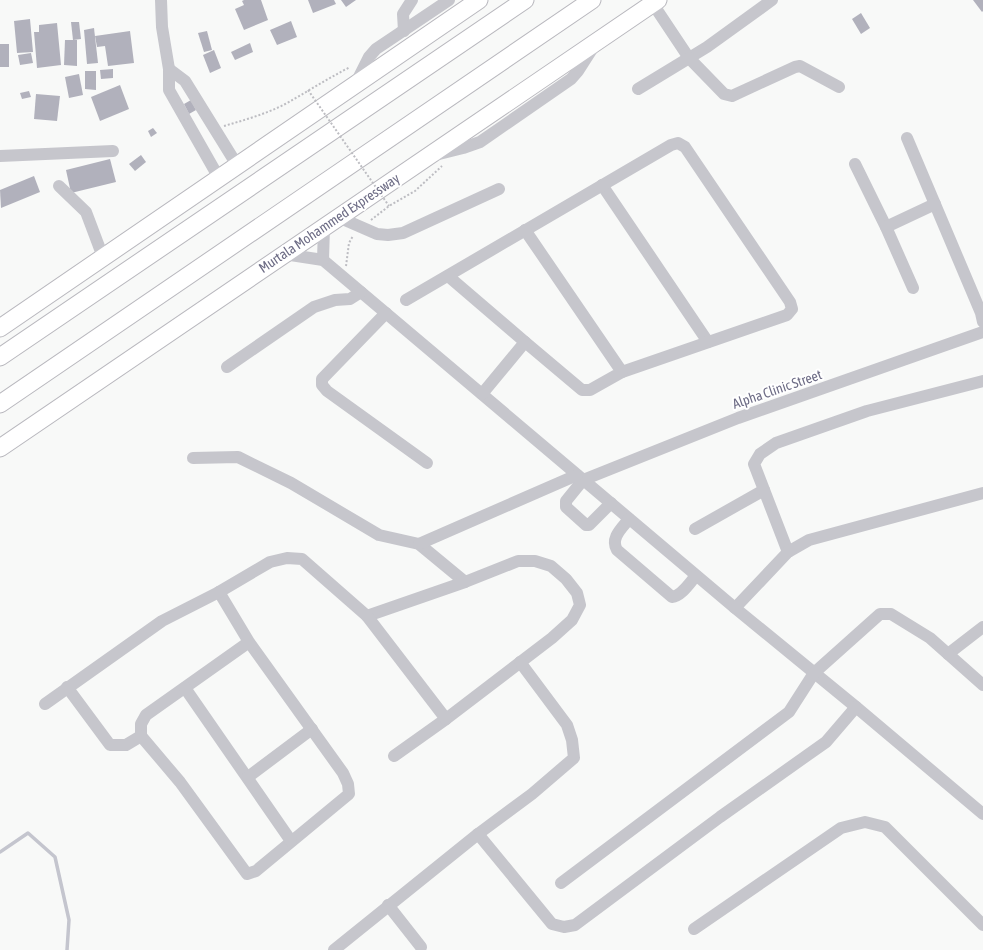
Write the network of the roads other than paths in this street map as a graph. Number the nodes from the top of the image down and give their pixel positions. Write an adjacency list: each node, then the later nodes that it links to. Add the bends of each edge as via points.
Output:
1 (161, 0): 11 (street, via 162,27)
2 (412, 0): 9 (street, via 403,14)
3 (449, 0): 9 (street)
4 (479, 0): 12 (highway)
5 (525, 0): 42 (highway)
6 (592, 0): 47 (highway)
7 (772, 0): 10 (street)
8 (656, 2): 10 (street); 25 (highway, Murtala Mohammed Expressway)
9 (404, 31): 12 (street, via 376,49)
10 (689, 58): 13 (street, via 724,94 732,96 800,66); 14 (street)
11 (169, 69): 19 (street, via 185,81); 20 (street, via 169,90)
12 (355, 84): 19 (highway)
13 (839, 87)
14 (638, 89)
15 (907, 138): 24 (street)
16 (113, 151): 17 (street)
17 (0, 156)
18 (854, 164): 27 (street)
19 (238, 165): 20 (highway)
20 (219, 178): 30 (highway)
21 (602, 185): 28 (street); 41 (street); 41 (street, via 678,143 685,148 790,302 792,309 787,315)
22 (60, 186): 30 (street, via 86,212)
23 (499, 189): 25 (street, via 403,233 377,234)
24 (935, 204): 27 (street); 37 (street)
25 (338, 217): 26 (highway, Murtala Mohammed Expressway)
26 (324, 226): 29 (highway, Murtala Mohammed Expressway); 31 (street)
27 (886, 227): 33 (street)
28 (525, 230): 32 (street); 44 (street)
29 (284, 254): 31 (street); 48 (highway, Murtala Mohammed Expressway)
30 (103, 257): 38 (highway)
31 (324, 260): 34 (street)
32 (448, 276): 35 (street); 40 (street)
33 (913, 288)
34 (361, 292): 36 (street); 43 (street, via 350,299 335,300 314,307)
35 (406, 300)
36 (386, 313): 46 (street); 50 (street, via 322,379 322,385)
37 (983, 322)
38 (0, 328)
39 (983, 332): 51 (street, Alpha Clinic Street, via 738,418)
40 (525, 342): 44 (street, via 582,390 590,390); 46 (street)
41 (708, 342): 44 (street)
42 (0, 357)
43 (227, 367)
44 (622, 372)
45 (983, 381): 52 (street, via 867,411 776,443 760,454 754,464)
46 (482, 394): 51 (street)
47 (0, 404)
48 (0, 448)
49 (193, 458): 57 (street, via 238,457 291,482 378,535)
50 (427, 463)
51 (580, 478): 54 (street); 54 (street, via 565,504 586,525); 57 (street, Alpha Clinic Street)
52 (764, 490): 56 (street); 58 (street)
53 (983, 493): 58 (street, via 809,540)
54 (611, 504): 55 (street)
55 (629, 519): 59 (street); 59 (street, via 614,539 614,545 672,597 680,594)
56 (695, 529)
57 (419, 544): 60 (street)
58 (788, 552): 62 (street)
59 (696, 576): 62 (street)
60 (465, 582): 63 (street); 67 (street, via 518,561 535,561 551,566 577,593 580,605 572,620)
61 (219, 592): 63 (street, via 270,562 287,558 302,559); 65 (street); 70 (street, via 162,621)
62 (734, 608): 68 (street)
63 (367, 616): 74 (street)
64 (983, 627): 66 (street)
65 (249, 642): 71 (street); 75 (street)
66 (948, 654): 68 (street, via 930,638 891,614 880,614); 69 (street)
67 (520, 662): 74 (street); 80 (street, via 567,725 574,758 532,794)
68 (814, 673): 73 (street); 82 (street, via 789,712)
69 (983, 685)
70 (68, 687): 72 (street); 76 (street, via 110,745 126,744)
71 (185, 688): 76 (street, via 146,715 141,724); 78 (street)
72 (44, 704)
73 (856, 707): 79 (street); 80 (street, via 826,742 575,924 564,927 552,924)
74 (446, 719): 77 (street)
75 (312, 729): 78 (street); 81 (street, via 343,773 349,794)
76 (141, 736): 81 (street, via 180,782 247,874 256,871)
77 (394, 756)
78 (248, 777): 81 (street)
79 (983, 814)
80 (478, 834): 83 (street)
81 (291, 841)
82 (561, 883)
83 (388, 905): 86 (street); 87 (street)
84 (983, 925): 85 (street, via 885,827 865,822 841,828)
85 (694, 928)
86 (421, 947)
87 (334, 950)

